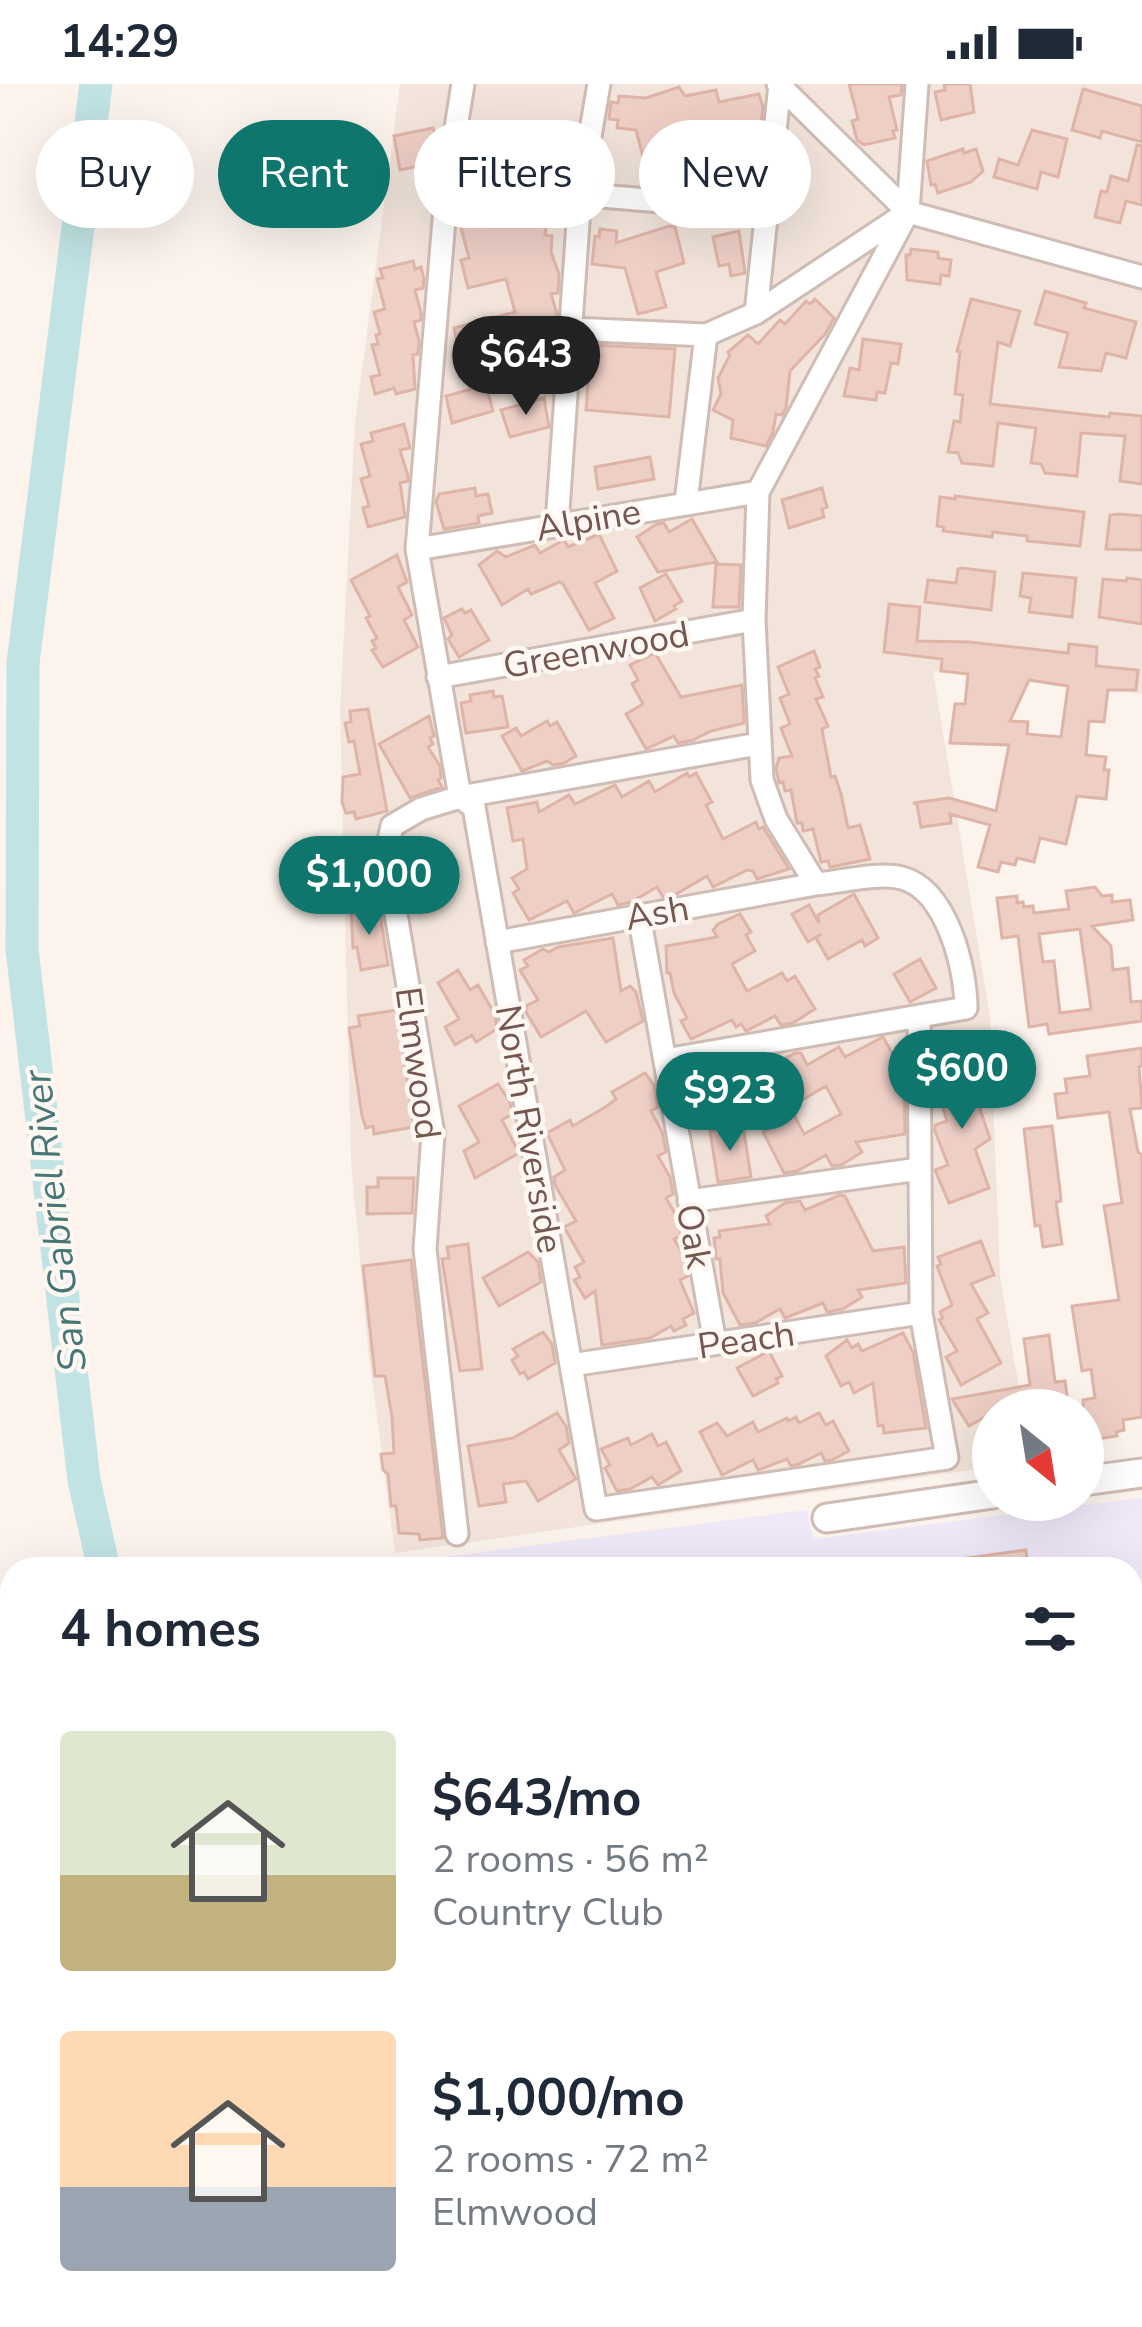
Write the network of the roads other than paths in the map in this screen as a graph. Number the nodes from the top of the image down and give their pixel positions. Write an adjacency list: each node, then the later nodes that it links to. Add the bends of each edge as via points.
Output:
1 (463, 84): 5 (street, North Riverside)
2 (599, 84): 6 (street)
3 (779, 84): 7 (street); 8 (street)
4 (917, 84): 8 (street)
5 (457, 120)
6 (593, 120)
7 (775, 120)
8 (908, 212): 12 (street); 13 (street); 16 (street)
9 (443, 228): 19 (street, North Riverside)
10 (578, 228): 14 (street)
11 (764, 228): 13 (street)
12 (1142, 277)
13 (756, 314): 15 (street)
14 (572, 329): 15 (street); 18 (street)
15 (706, 335): 17 (street)
16 (758, 491): 17 (street, Alpine); 20 (street)
17 (686, 502): 18 (street, Alpine)
18 (557, 524): 19 (street, Alpine)
19 (417, 549): 21 (street, North Riverside)
20 (754, 620): 21 (street, Greenwood); 22 (street)
21 (438, 677): 23 (street, North Riverside)
22 (758, 744): 23 (street, Elmwood); 24 (street, via 776,818)
23 (460, 796): 26 (street, North Riverside, via 474,807); 38 (street, Elmwood, via 392,826 386,855 434,1134 425,1249)
24 (816, 884): 25 (street, Ash); 27 (street, Ash, via 904,878 935,903 966,980 966,1008)
25 (639, 915): 26 (street, Ash); 28 (street, Oak)
26 (497, 942): 33 (street, North Riverside)
27 (920, 1016): 28 (street); 29 (street)
28 (665, 1060): 30 (street, Oak)
29 (920, 1169): 30 (street); 31 (street)
30 (689, 1201): 32 (street, Oak)
31 (921, 1313): 32 (street, Peach); 33 (street, North Riverside, via 947,1458 596,1509)
32 (715, 1343): 33 (street, Peach)
33 (571, 1364)
34 (1142, 1473): 35 (street)
35 (1104, 1478)
36 (972, 1497): 37 (street)
37 (827, 1518)
38 (458, 1534)

